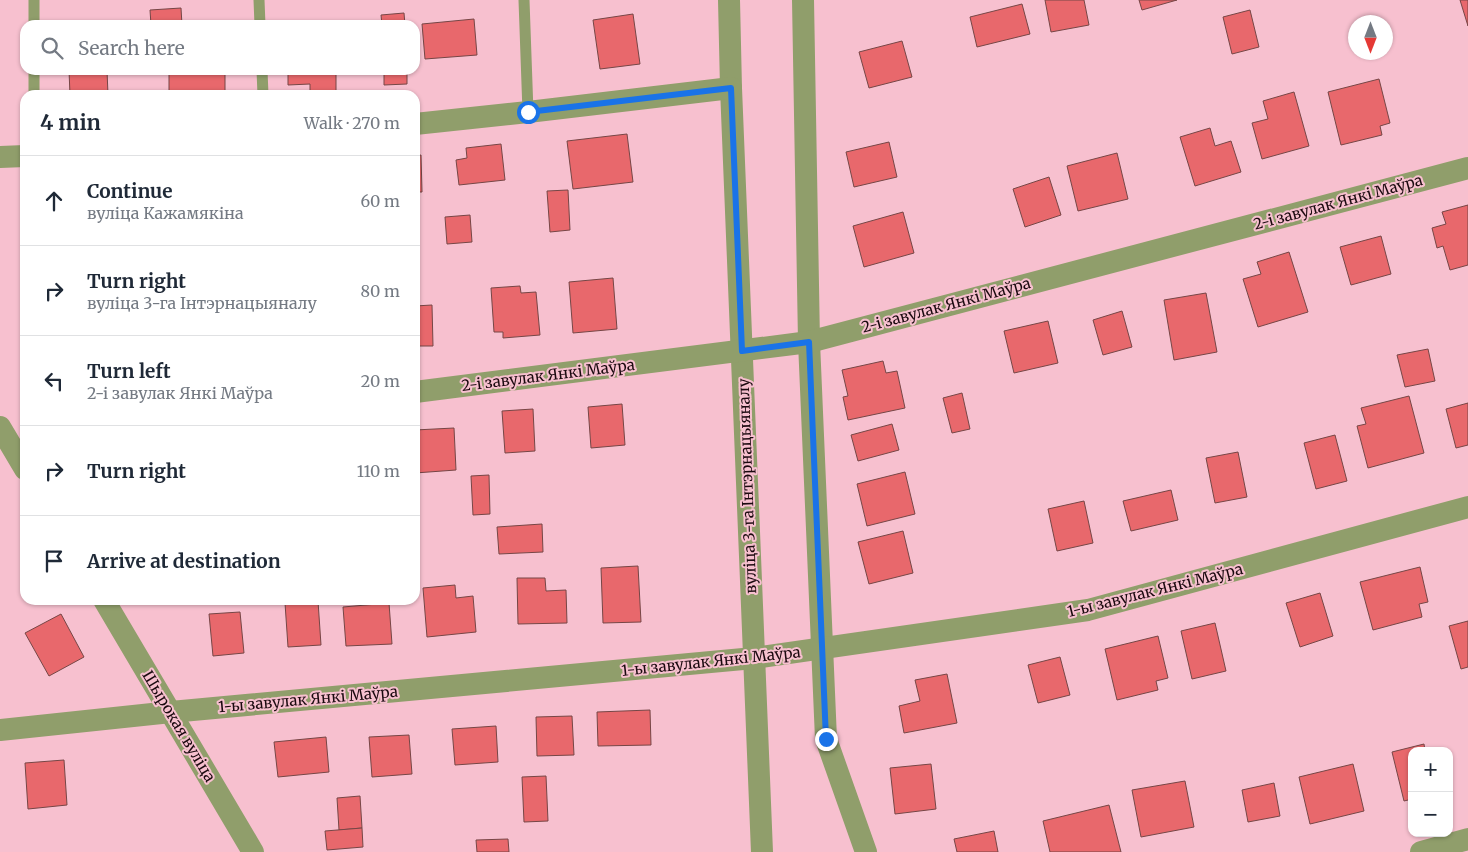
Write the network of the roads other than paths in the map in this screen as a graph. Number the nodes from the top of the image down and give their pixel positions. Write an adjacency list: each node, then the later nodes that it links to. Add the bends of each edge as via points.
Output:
1 (34, 0): 6 (lane)
2 (259, 0): 7 (lane)
3 (524, 0): 13 (lane)
4 (729, 0): 10 (street, вуліца 3-га Інтэрнацыяналу)
5 (804, 0): 18 (street)
6 (34, 20)
7 (260, 20)
8 (34, 75): 11 (lane)
9 (262, 75): 12 (lane)
10 (731, 88): 13 (street); 19 (street, вуліца 3-га Інтэрнацыяналу)
11 (34, 90)
12 (263, 90)
13 (528, 112): 14 (street)
14 (420, 123)
15 (20, 156): 16 (street)
16 (0, 158)
17 (1468, 168): 18 (street, 2-і завулак Янкі Маўра)
18 (809, 342): 19 (street, 2-і завулак Янкі Маўра); 25 (street)
19 (742, 351): 20 (street, 2-і завулак Янкі Маўра); 26 (street, вуліца 3-га Інтэрнацыяналу)
20 (420, 391)
21 (11, 437): 22 (street)
22 (20, 458)
23 (1468, 507): 25 (street, 1-ы завулак Янкі Маўра, via 1088,610)
24 (107, 605): 27 (street, Шырокая вуліца)
25 (822, 649): 26 (street, 1-ы завулак Янкі Маўра); 32 (street, via 826,739)
26 (754, 658): 27 (street, 1-ы завулак Янкі Маўра); 31 (street, вуліца 3-га Інтэрнацыяналу)
27 (171, 712): 28 (street, 1-ы завулак Янкі Маўра); 30 (street, Шырокая вуліца)
28 (0, 730)
29 (1468, 839): 33 (street)
30 (253, 852)
31 (762, 852)
32 (866, 852)
33 (1421, 852)

